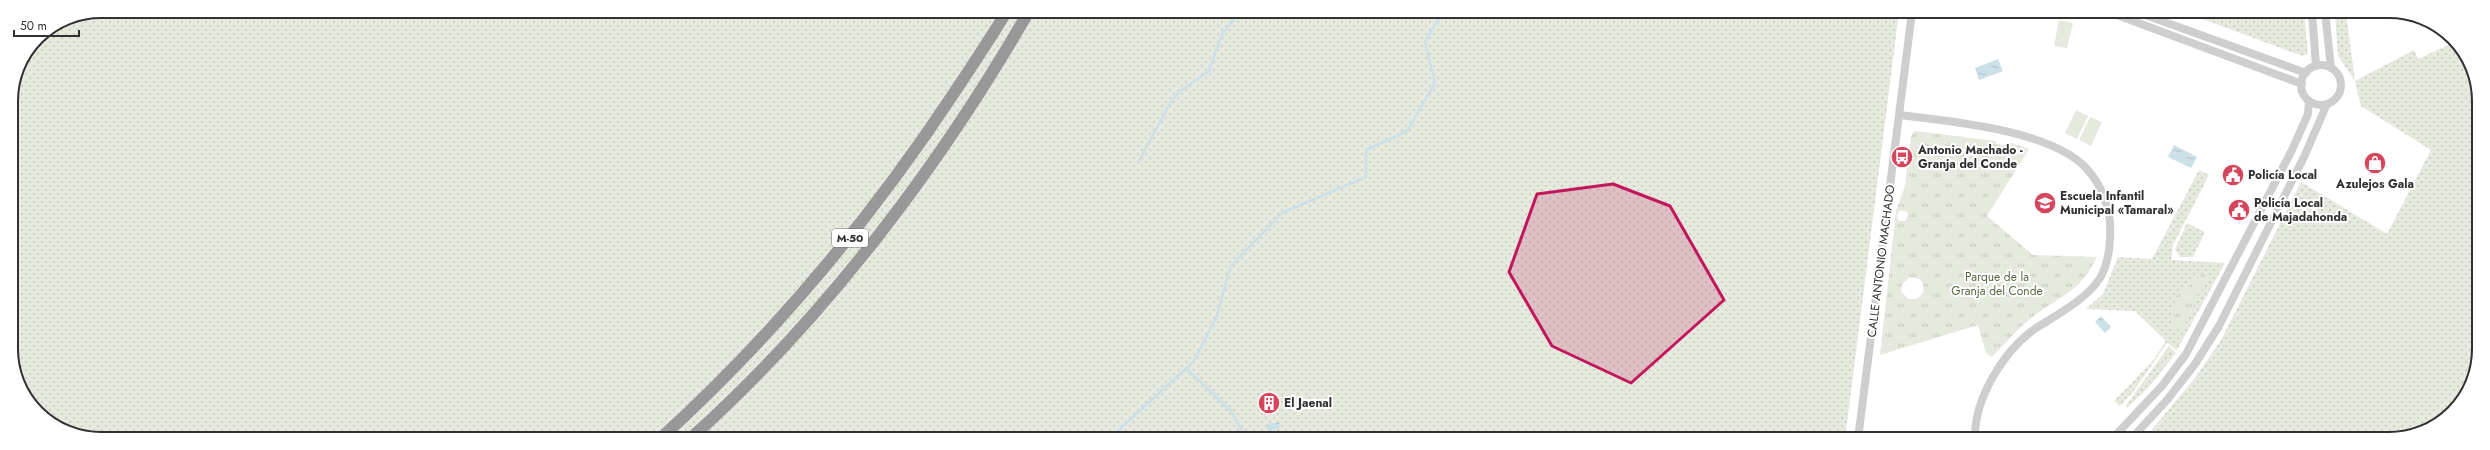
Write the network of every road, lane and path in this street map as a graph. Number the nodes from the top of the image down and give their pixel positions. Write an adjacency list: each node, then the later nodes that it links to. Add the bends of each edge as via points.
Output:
1 (1002, 18): 15 (highway, M-50, via 921,143 845,244 767,335)
2 (1025, 18): 16 (highway, M-50, via 936,157 862,255 781,349)
3 (1911, 18): 14 (street, CALLE ANTONIO MACHADO)
4 (2125, 18): 11 (street)
5 (2154, 18): 10 (street)
6 (2312, 18): 8 (street)
7 (2326, 18): 9 (street)
8 (2316, 66): 9 (street); 10 (street)
9 (2331, 68): 13 (street, via 2341,81 2341,89)
10 (2306, 73): 11 (street)
11 (2302, 84): 12 (street, via 2302,90)
12 (2309, 101): 13 (street, via 2315,104); 19 (street, via 2308,114 2292,150 2186,354 2162,386)
13 (2328, 104): 20 (street, via 2219,326 2167,400)
14 (1900, 115): 17 (street, CALLE ANTONIO MACHADO); 18 (street, via 2001,129 2058,149 2082,164 2105,196 2111,224 2110,245 2100,278 2070,308 2035,329 2018,344 2000,366 1980,406)
15 (667, 432)
16 (697, 432)
17 (1859, 432)
18 (1976, 432)
19 (2119, 432)
20 (2137, 432)

